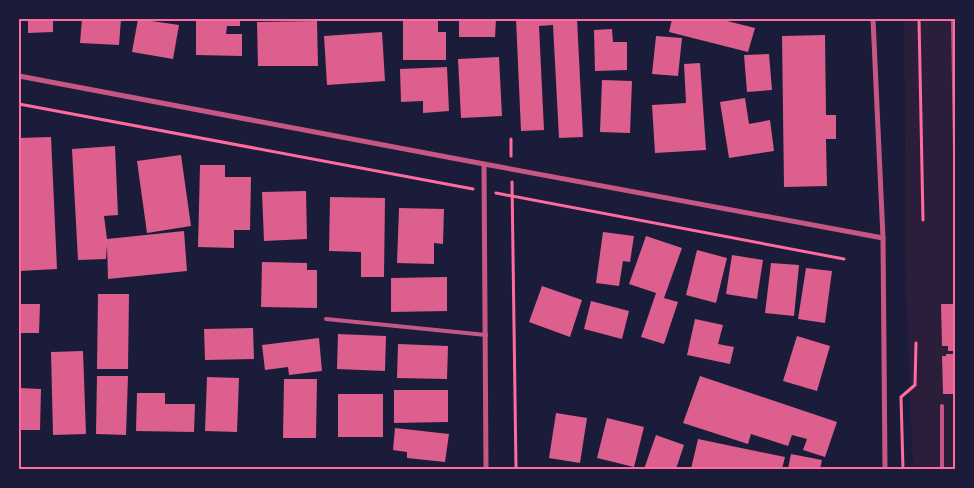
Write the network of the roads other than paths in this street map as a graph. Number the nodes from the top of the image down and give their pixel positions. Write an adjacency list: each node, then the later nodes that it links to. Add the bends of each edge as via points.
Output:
1 (873, 19): 6 (street)
2 (953, 19): 4 (lane)
3 (19, 76): 5 (street)
4 (955, 151)
5 (484, 164): 6 (street); 8 (street)
6 (883, 238): 11 (street)
7 (326, 319): 8 (lane)
8 (486, 335): 10 (street)
9 (942, 406): 12 (lane)
10 (486, 469)
11 (885, 469)
12 (942, 469)

